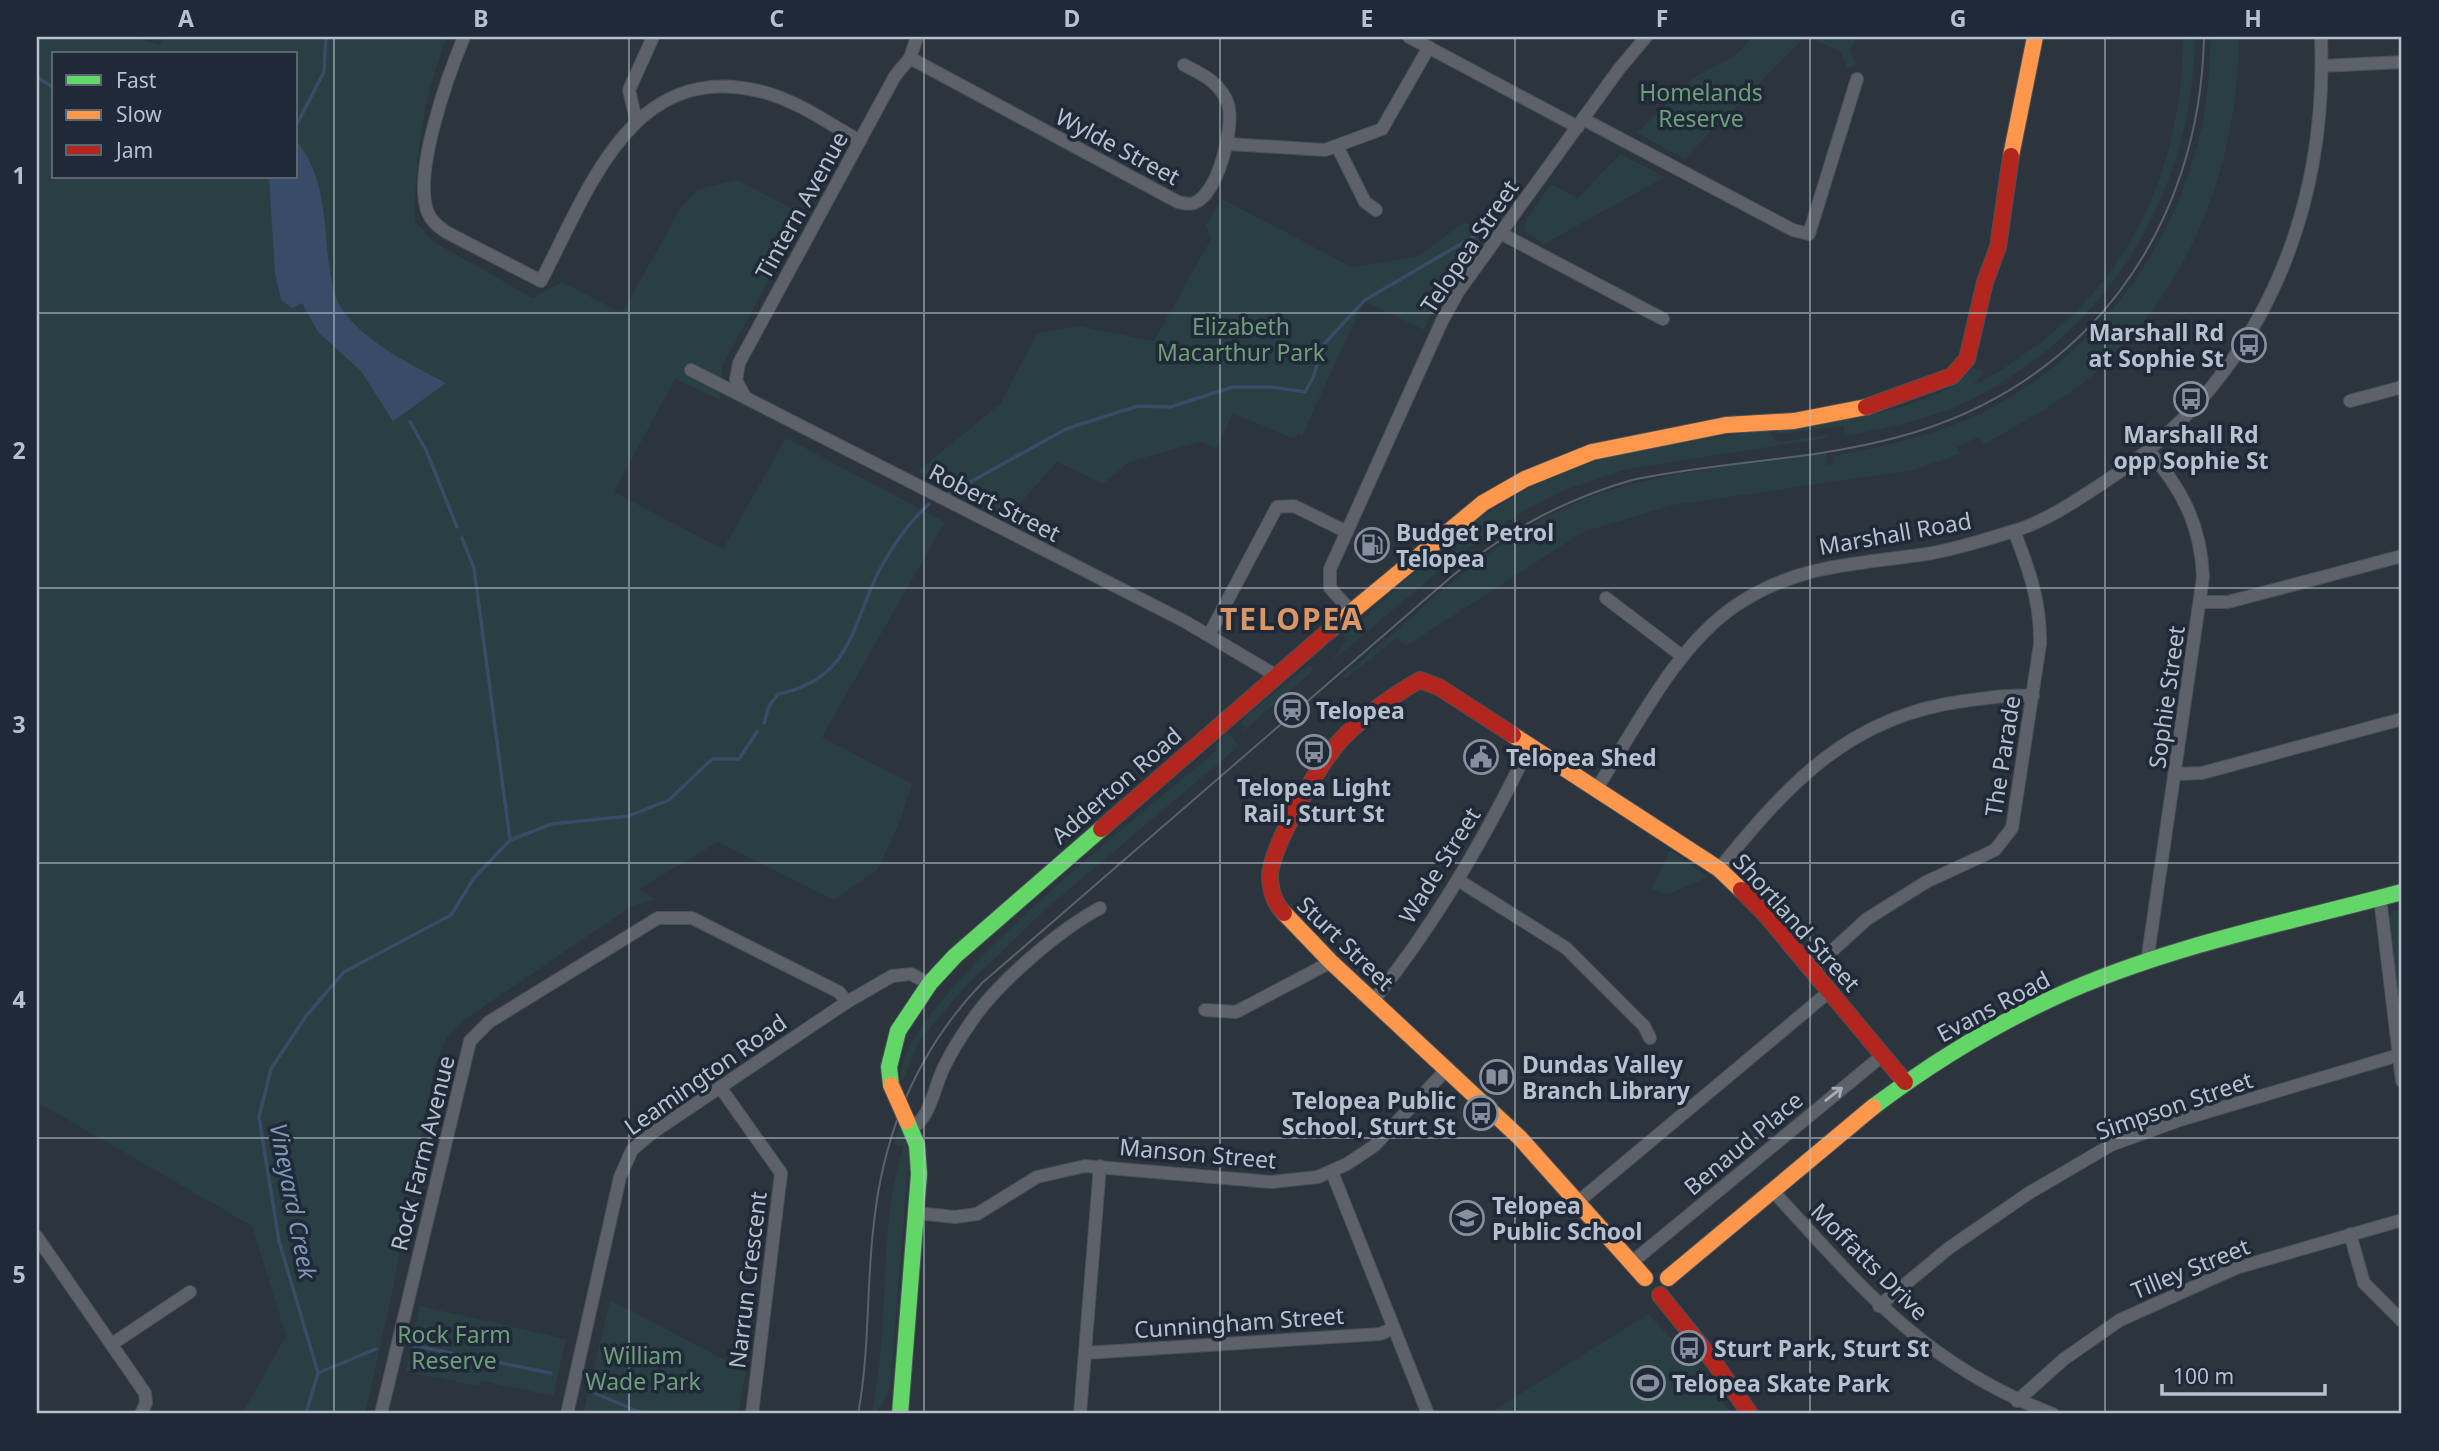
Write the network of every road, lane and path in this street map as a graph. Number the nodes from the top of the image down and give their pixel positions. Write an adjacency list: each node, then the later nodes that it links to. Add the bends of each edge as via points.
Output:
1 (464, 37): 14 (street, via 432,138 426,169 427,211 433,223 446,232 541,281 602,162)
2 (653, 37): 14 (street, via 629,90)
3 (917, 37): 9 (street, Tintern Avenue)
4 (1409, 37): 8 (street)
5 (1646, 37): 15 (street, Telopea Street)
6 (2035, 37): 32 (street, Adderton Road, via 2008,169 1998,191 1986,246 1985,282 1971,347 1960,369 1942,382 1854,411 1726,425 1592,452 1525,479 1483,503)
7 (2321, 37): 12 (street, Marshall Road)
8 (1429, 47): 15 (street); 18 (street, via 1382,129)
9 (911, 58): 16 (street, Tintern Avenue, via 895,76); 17 (street, Wylde Street, via 1178,202 1202,199)
10 (2402, 62): 12 (street)
11 (1184, 65): 17 (street, Wylde Street, via 1214,82 1223,93 1230,114)
12 (2322, 66): 26 (street, Marshall Road, via 2314,165 2276,285 2233,360)
13 (1857, 79): 15 (street, via 1809,233 1793,230)
14 (636, 120): 16 (street, via 659,104 688,93 717,87 741,89 770,94)
15 (1580, 123): 20 (street, Telopea Street)
16 (860, 141): 24 (street, Tintern Avenue, via 739,363 736,380)
17 (1228, 144): 18 (street, via 1325,150)
18 (1337, 146): 19 (street, via 1366,202)
19 (1376, 210)
20 (1502, 234): 21 (street); 28 (street, Telopea Street, via 1442,321)
21 (1663, 319)
22 (691, 370): 24 (street, Robert Street)
23 (2402, 387): 25 (street)
24 (744, 395): 33 (street, Robert Street)
25 (2350, 401)
26 (2148, 450): 27 (street, Marshall Road, via 2087,494); 31 (street, Sophie Street, via 2180,490 2196,526 2202,557)
27 (2014, 531): 34 (street, Marshall Road, via 1934,552 1840,564 1792,576 1733,607); 36 (street, The Parade, via 2039,609)
28 (1347, 532): 32 (street, Telopea Street, via 1328,582); 33 (street, via 1294,506 1278,507)
29 (2402, 556): 31 (street, via 2228,603)
30 (1606, 598): 34 (street)
31 (2201, 602): 39 (street, Sophie Street)
32 (1351, 611): 35 (street, Adderton Road)
33 (1209, 635): 35 (street, Robert Street)
34 (1682, 656): 40 (street, Marshall Road)
35 (1277, 676): 49 (street, Adderton Road, via 965,946)
36 (2033, 696): 41 (street, via 1938,704 1863,732 1799,778); 48 (street, The Parade, via 2015,819 2003,844 1867,919)
37 (2402, 719): 39 (street, via 2202,773)
38 (1530, 745): 40 (street, Shortland Street); 42 (street, Wade Street, via 1494,820); 46 (street, Sturt Street, via 1439,687 1420,680 1338,744 1311,781 1277,849 1270,876 1275,904)
39 (2176, 774): 47 (street, Sophie Street)
40 (1597, 788): 41 (street, Shortland Street)
41 (1719, 869): 48 (street, Shortland Street)
42 (1458, 880): 51 (street, Wade Street); 54 (street, via 1566,948 1644,1026)
43 (2402, 892): 44 (street, Evans Road)
44 (2380, 898): 47 (street, Evans Road); 56 (street)
45 (1100, 908): 61 (street, via 1074,923 972,1019 945,1065 923,1120)
46 (1331, 962): 51 (street, Sturt Street); 53 (street, via 1236,1012)
47 (2147, 962): 59 (street, Evans Road, via 2017,1016)
48 (1812, 969): 50 (street, Shortland Street)
49 (930, 984): 52 (street, Leamington Road, via 911,974 898,974); 61 (street, Adderton Road, bridge, via 894,1038 888,1059 891,1085)
50 (1830, 990): 55 (street, Shortland Street); 65 (street)
51 (1373, 1001): 57 (street, Sturt Street)
52 (847, 1002): 60 (street, Leamington Road); 82 (street, Rock Farm Avenue, via 839,992 692,918 678,916 658,918 489,1022 470,1041)
53 (1205, 1010)
54 (1650, 1038)
55 (1883, 1055): 59 (street, Shortland Street); 70 (street, Benaud Place, one-way to 55)
56 (2399, 1055): 58 (street); 75 (street, Simpson Street, via 2111,1145 1971,1232)
57 (1447, 1069): 63 (street, Manson Street, via 1374,1146); 65 (street, Sturt Street)
58 (2402, 1081)
59 (1905, 1082): 64 (street, Evans Road)
60 (720, 1087): 83 (street, Leamington Road, via 652,1133 626,1160); 84 (street, Narrun Crescent, via 780,1173)
61 (909, 1125): 66 (street, Adderton Road, via 919,1160)
62 (1100, 1166): 63 (street, Manson Street, via 1271,1182); 66 (street, Manson Street, via 1067,1168 1037,1177 977,1214); 79 (street)
63 (1332, 1172): 77 (street)
64 (1772, 1190): 72 (street, Evans Road); 75 (street, Moffatts Drive)
65 (1579, 1201): 70 (street, Sturt Street)
66 (917, 1213): 85 (street, Adderton Road)
67 (2402, 1220): 68 (street, Tilley Street)
68 (2350, 1234): 76 (street, via 2364,1283); 80 (street, Tilley Street, via 2236,1268 2120,1320 2064,1359)
69 (37, 1237): 78 (street)
70 (1632, 1263): 71 (street, Sturt Street)
71 (1645, 1278): 72 (street, via 1656,1270); 74 (street, via 1647,1292)
72 (1668, 1278): 74 (street, via 1668,1288)
73 (190, 1292): 78 (street)
74 (1660, 1295): 88 (street)
75 (1879, 1306): 80 (street, Moffatts Drive, via 1932,1351)
76 (2402, 1321)
77 (1394, 1328): 79 (street, Cunningham Street, via 1380,1334); 87 (street)
78 (112, 1344): 81 (street, via 145,1393)
79 (1085, 1353): 86 (street)
80 (2017, 1401): 89 (street, Moffatts Drive)
81 (141, 1414)
82 (381, 1414)
83 (567, 1414)
84 (752, 1414)
85 (900, 1414)
86 (1080, 1414)
87 (1428, 1414)
88 (1750, 1414)
89 (2053, 1414)

